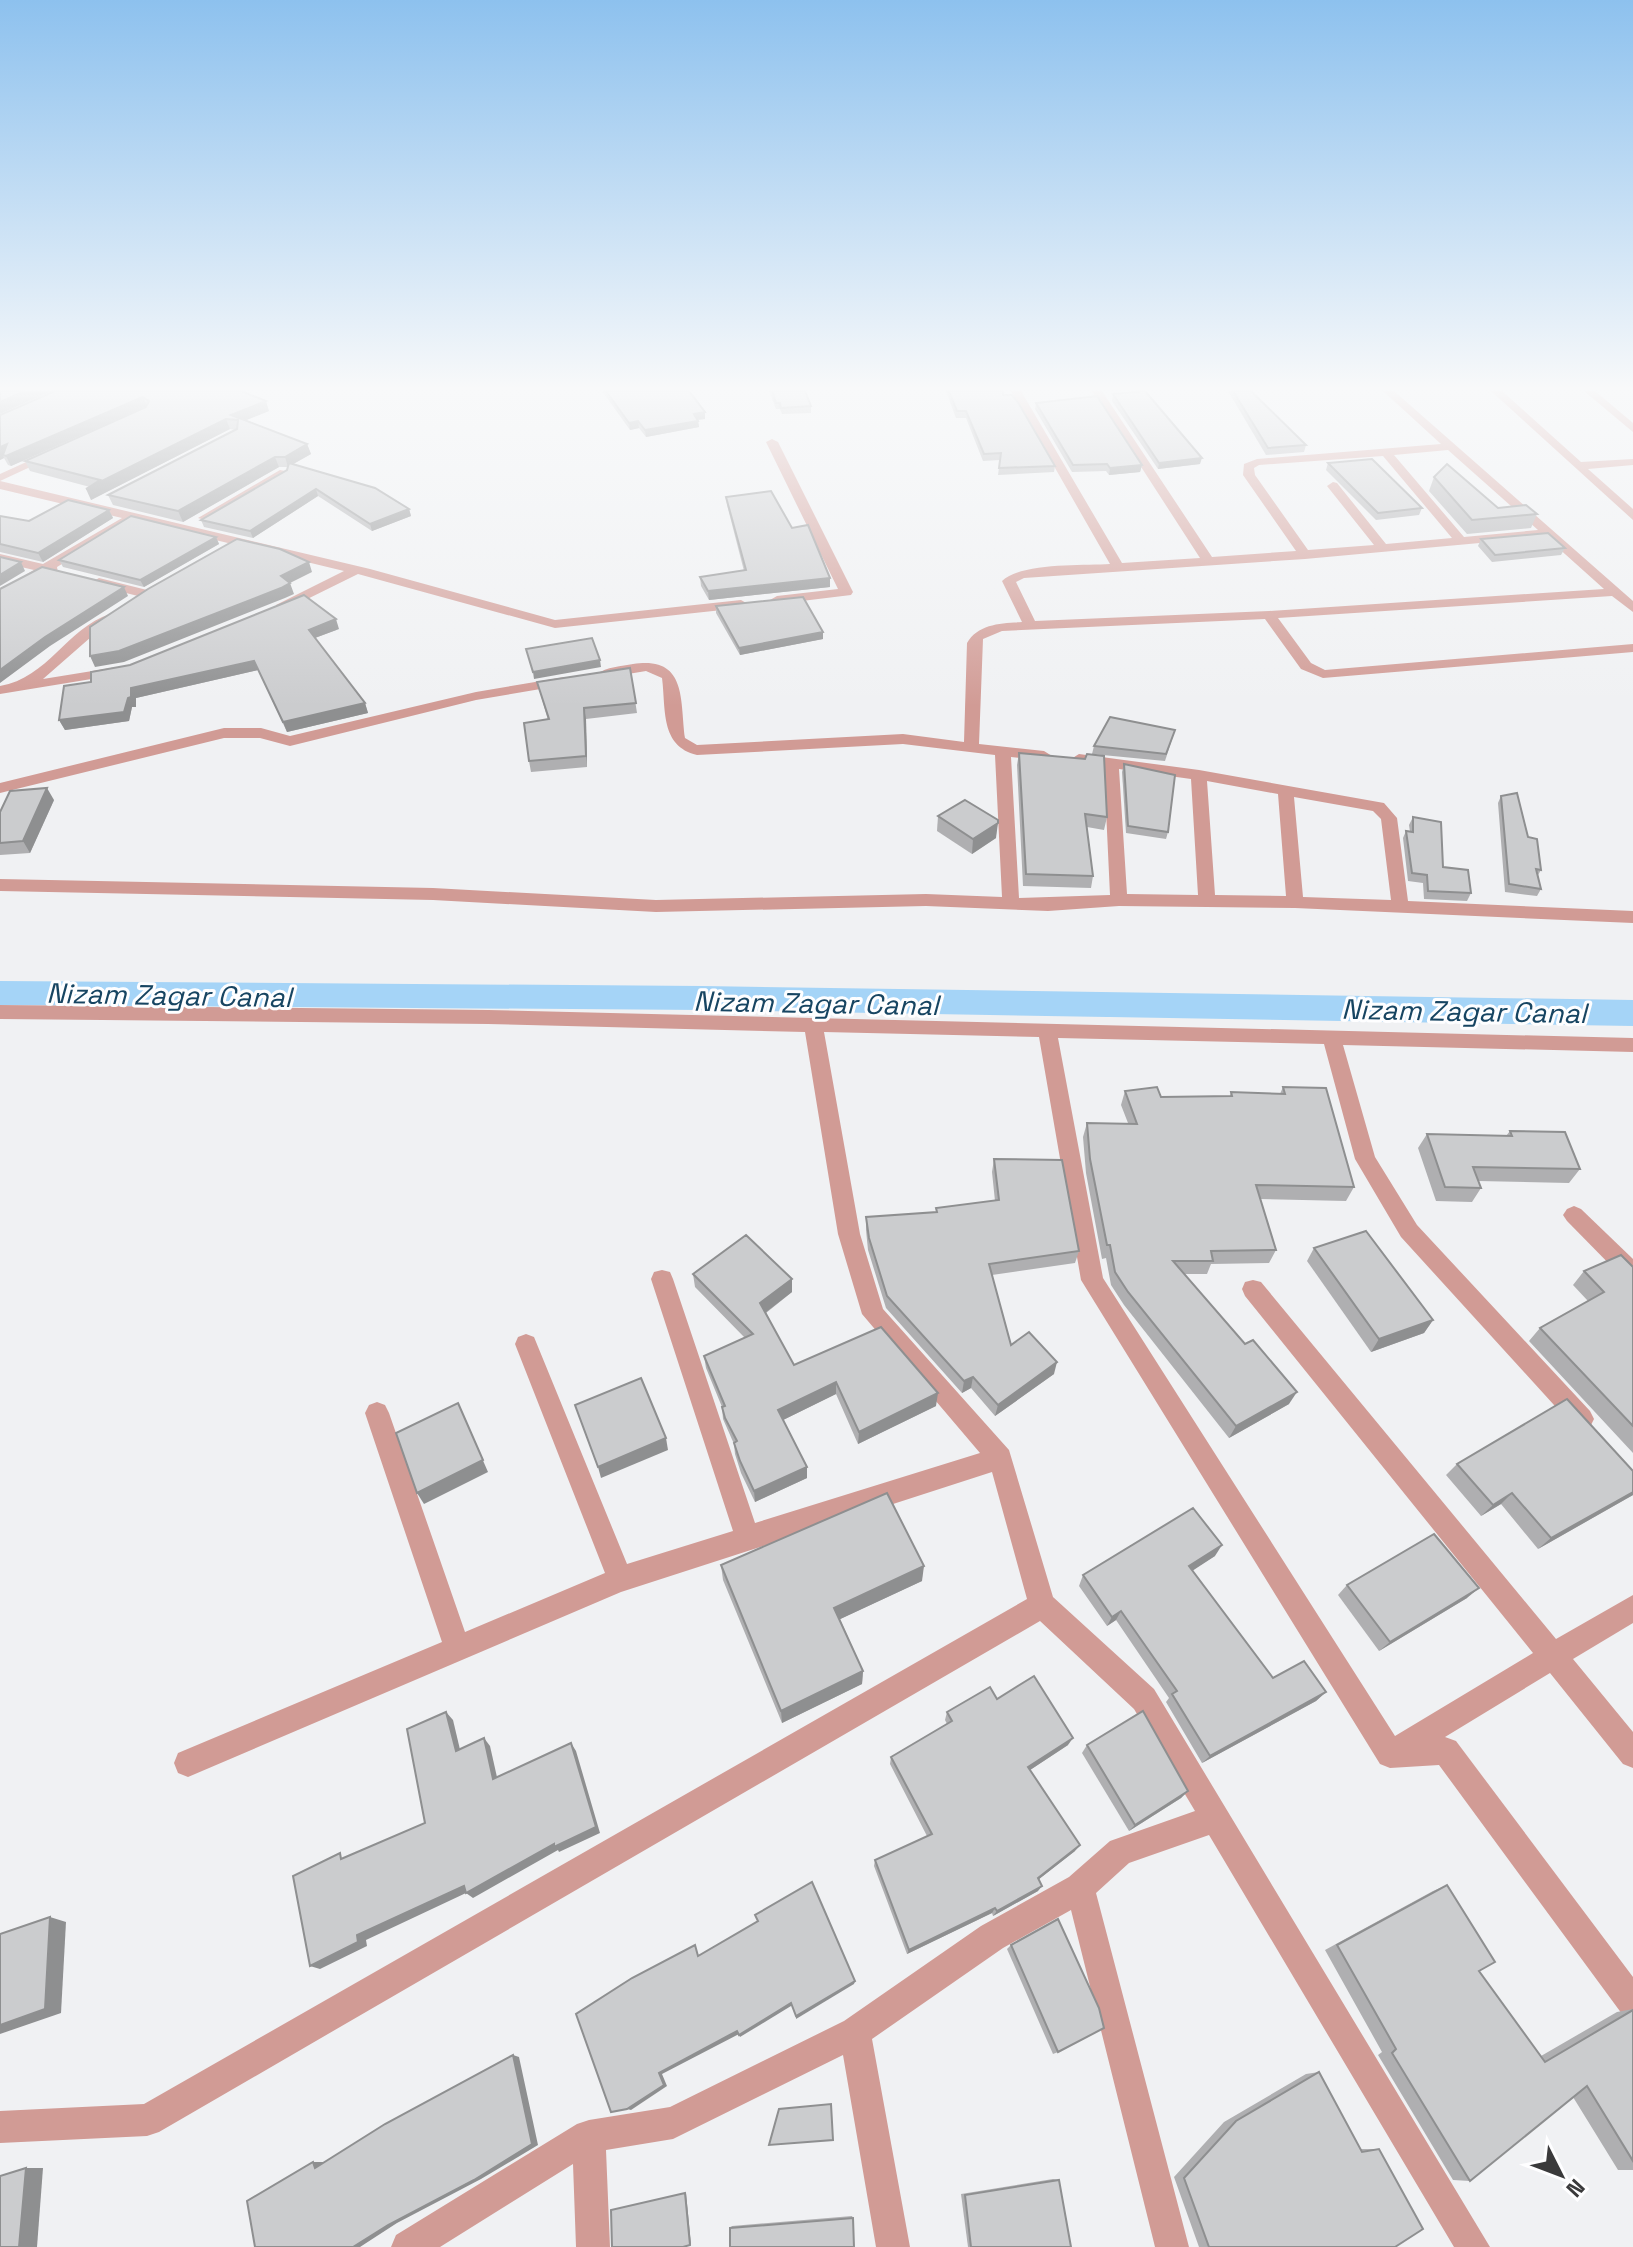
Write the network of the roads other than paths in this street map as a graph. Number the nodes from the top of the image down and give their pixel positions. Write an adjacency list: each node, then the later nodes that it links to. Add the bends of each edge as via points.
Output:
1 (47, 496): 12 (street)
2 (243, 496): 15 (street)
3 (799, 496): 29 (street, via 846,592)
4 (1077, 496): 22 (street)
5 (1165, 496): 21 (street)
6 (1264, 496): 19 (street)
7 (1341, 496): 18 (street)
8 (1423, 496): 17 (street)
9 (1506, 496): 16 (street)
10 (1611, 496): 13 (street)
11 (107, 500): 12 (street)
12 (93, 507): 14 (street)
13 (1633, 516)
14 (130, 517): 15 (street); 23 (street)
15 (187, 528): 24 (street, via 229,547)
16 (1550, 533): 17 (street); 27 (street)
17 (1461, 541): 18 (street)
18 (1383, 548): 19 (street)
19 (1305, 555): 21 (street)
20 (0, 558): 23 (street)
21 (1208, 561): 22 (street)
22 (1118, 567): 34 (street, via 1011,577)
23 (45, 568): 25 (street); 28 (street)
24 (356, 570): 30 (street, via 562,625); 32 (street)
25 (74, 575)
26 (88, 579): 37 (street, via 140,598 86,634)
27 (1615, 592): 31 (street); 33 (street)
28 (0, 596)
29 (769, 601)
30 (754, 603)
31 (1633, 608)
32 (264, 615)
33 (1269, 615): 34 (street); 35 (street, via 1306,666 1323,674)
34 (1030, 625): 39 (street, via 988,630 974,643)
35 (1633, 648)
36 (128, 669): 37 (street)
37 (26, 686): 38 (street)
38 (0, 690)
39 (971, 748): 40 (street); 43 (street, via 903,739 688,748 678,739 669,676 651,666 476,696 290,741 261,733 224,733)
40 (1003, 752): 41 (street); 49 (street)
41 (1111, 762): 42 (street); 46 (street)
42 (1199, 775): 44 (street); 47 (street)
43 (0, 788)
44 (1286, 790): 48 (street); 50 (street, via 1385,812)
45 (0, 885): 49 (street, via 433,894 656,906)
46 (1119, 900): 47 (street); 49 (street)
47 (1207, 902): 48 (street)
48 (1295, 902): 50 (street)
49 (1011, 903)
50 (1400, 907): 51 (street)
51 (1633, 917)
52 (0, 1012): 53 (street)
53 (813, 1025): 54 (street); 64 (street, via 849,1234 873,1314)
54 (1047, 1031): 55 (street); 71 (street, via 1092,1280)
55 (1332, 1038): 56 (street); 63 (street, via 1365,1159 1409,1231)
56 (1633, 1045)
57 (1574, 1215): 58 (street)
58 (1633, 1273)
59 (662, 1279): 65 (street)
60 (1253, 1289): 70 (street)
61 (526, 1344): 66 (street)
62 (377, 1413): 69 (street)
63 (1601, 1440)
64 (1000, 1458): 65 (street); 67 (street)
65 (748, 1539): 66 (street)
66 (620, 1579): 69 (street)
67 (1042, 1605): 74 (street, via 1144,1699); 78 (street, via 147,2120)
68 (1633, 1608): 70 (street)
69 (457, 1648): 73 (street)
70 (1552, 1657): 71 (street); 72 (street)
71 (1390, 1754): 76 (street, via 1446,1751)
72 (1633, 1754)
73 (188, 1763)
74 (1217, 1818): 75 (street, via 1120,1851); 84 (street)
75 (1080, 1888): 77 (street, via 992,1937); 83 (street)
76 (1633, 2003)
77 (855, 2032): 79 (street, via 673,2123); 82 (street)
78 (0, 2127)
79 (589, 2136): 80 (street); 81 (street)
80 (408, 2247)
81 (593, 2247)
82 (893, 2247)
83 (1172, 2247)
84 (1473, 2247)

